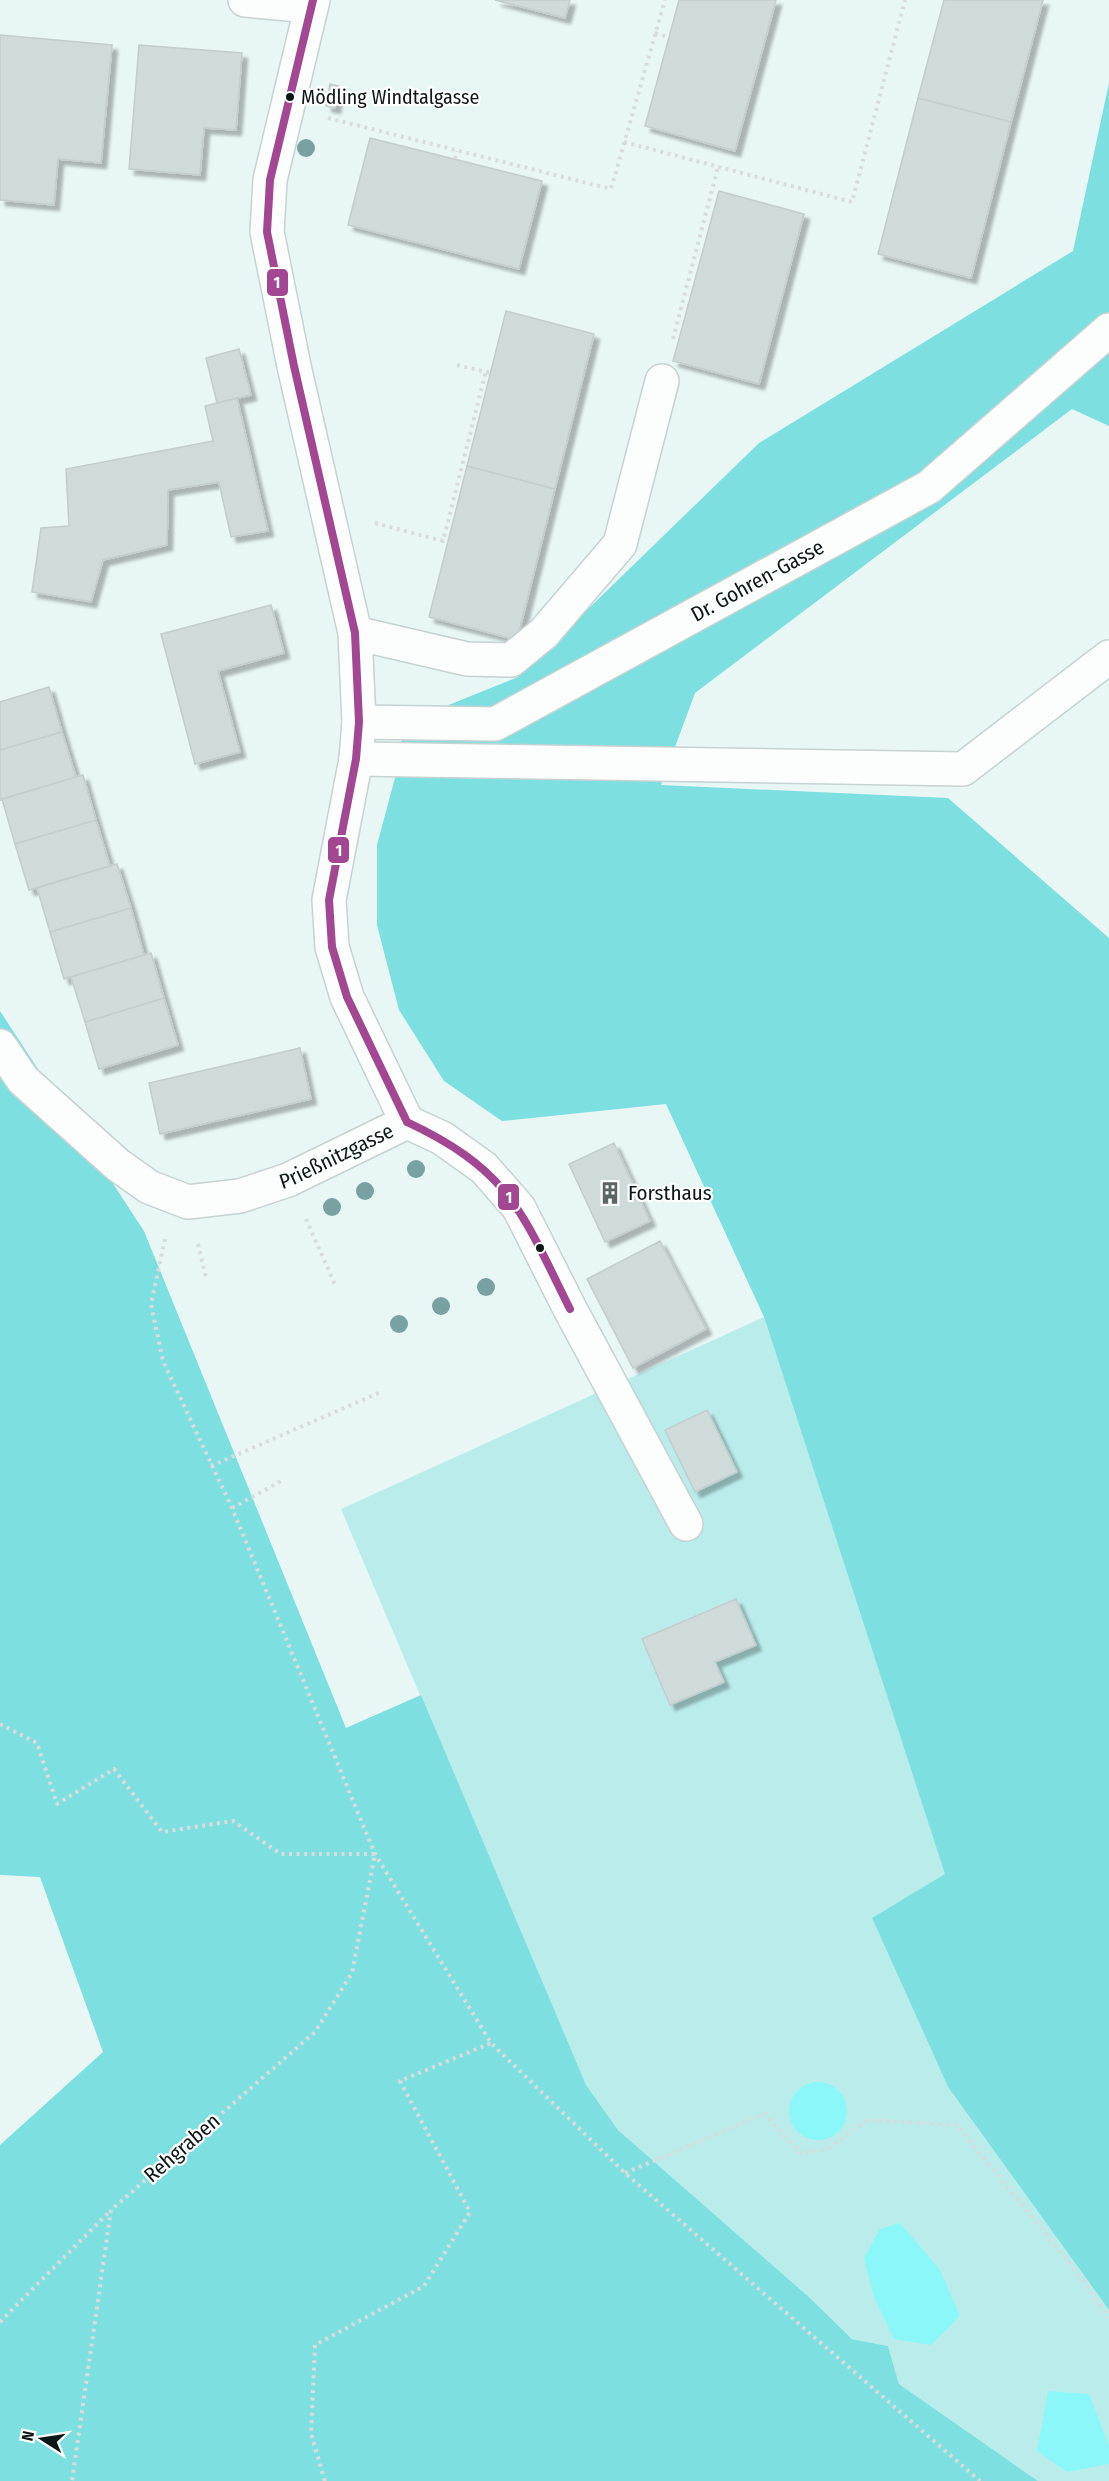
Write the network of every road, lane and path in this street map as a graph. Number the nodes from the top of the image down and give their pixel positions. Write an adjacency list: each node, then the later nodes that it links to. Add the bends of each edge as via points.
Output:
1 (245, 0): 4 (street)
2 (664, 0): 5 (path)
3 (905, 0): 11 (path, via 852,202)
4 (312, 3): 7 (street, Prießnitzgasse)
5 (655, 33): 6 (path); 8 (path)
6 (669, 37)
7 (286, 108): 9 (path); 18 (street, Prießnitzgasse, via 270,180 267,232)
8 (624, 142): 9 (path, via 611,189); 11 (path)
9 (457, 151): 10 (path)
10 (455, 159)
11 (718, 167): 12 (path)
12 (690, 272): 13 (path); 16 (path)
13 (696, 274)
14 (1109, 330): 20 (street, Dr. Gohren-Gasse, via 929,487 495,724)
15 (457, 364): 17 (path, via 488,372 446,541)
16 (662, 381): 18 (street, via 620,544 544,633 511,660 467,659)
17 (366, 521)
18 (355, 633): 20 (street, Prießnitzgasse)
19 (1109, 657): 21 (street, via 963,769)
20 (359, 722): 21 (street, Prießnitzgasse)
21 (356, 759): 23 (street, Prießnitzgasse, via 329,900 332,947 347,997)
22 (0, 1046): 25 (street, Prießnitzgasse, via 23,1080 118,1164 149,1186)
23 (407, 1122): 24 (street, Prießnitzgasse); 31 (street, via 442,1137 484,1168 519,1208)
24 (288, 1180): 25 (street, Prießnitzgasse, via 240,1196); 26 (path)
25 (188, 1202): 28 (path, via 162,1244 151,1304 163,1361)
26 (336, 1287)
27 (383, 1391): 28 (path)
28 (211, 1466): 30 (path)
29 (283, 1480): 30 (path)
30 (231, 1508): 33 (path)
31 (686, 1524)
32 (0, 1724): 33 (path, via 37,1743 57,1804 114,1769 162,1832 233,1821 281,1854)
33 (375, 1854): 34 (path); 36 (path, Rehgraben, via 352,1972 315,2032)
34 (491, 2043): 35 (path); 40 (path, via 399,2081 470,2212 424,2286 315,2345 311,2434)
35 (626, 2173): 37 (path, via 764,2114 801,2153 828,2149 867,2120 957,2125 1084,2281); 41 (path)
36 (111, 2210): 38 (path, Rehgraben); 39 (path)
37 (1109, 2318)
38 (0, 2322)
39 (72, 2481)
40 (325, 2481)
41 (980, 2481)

